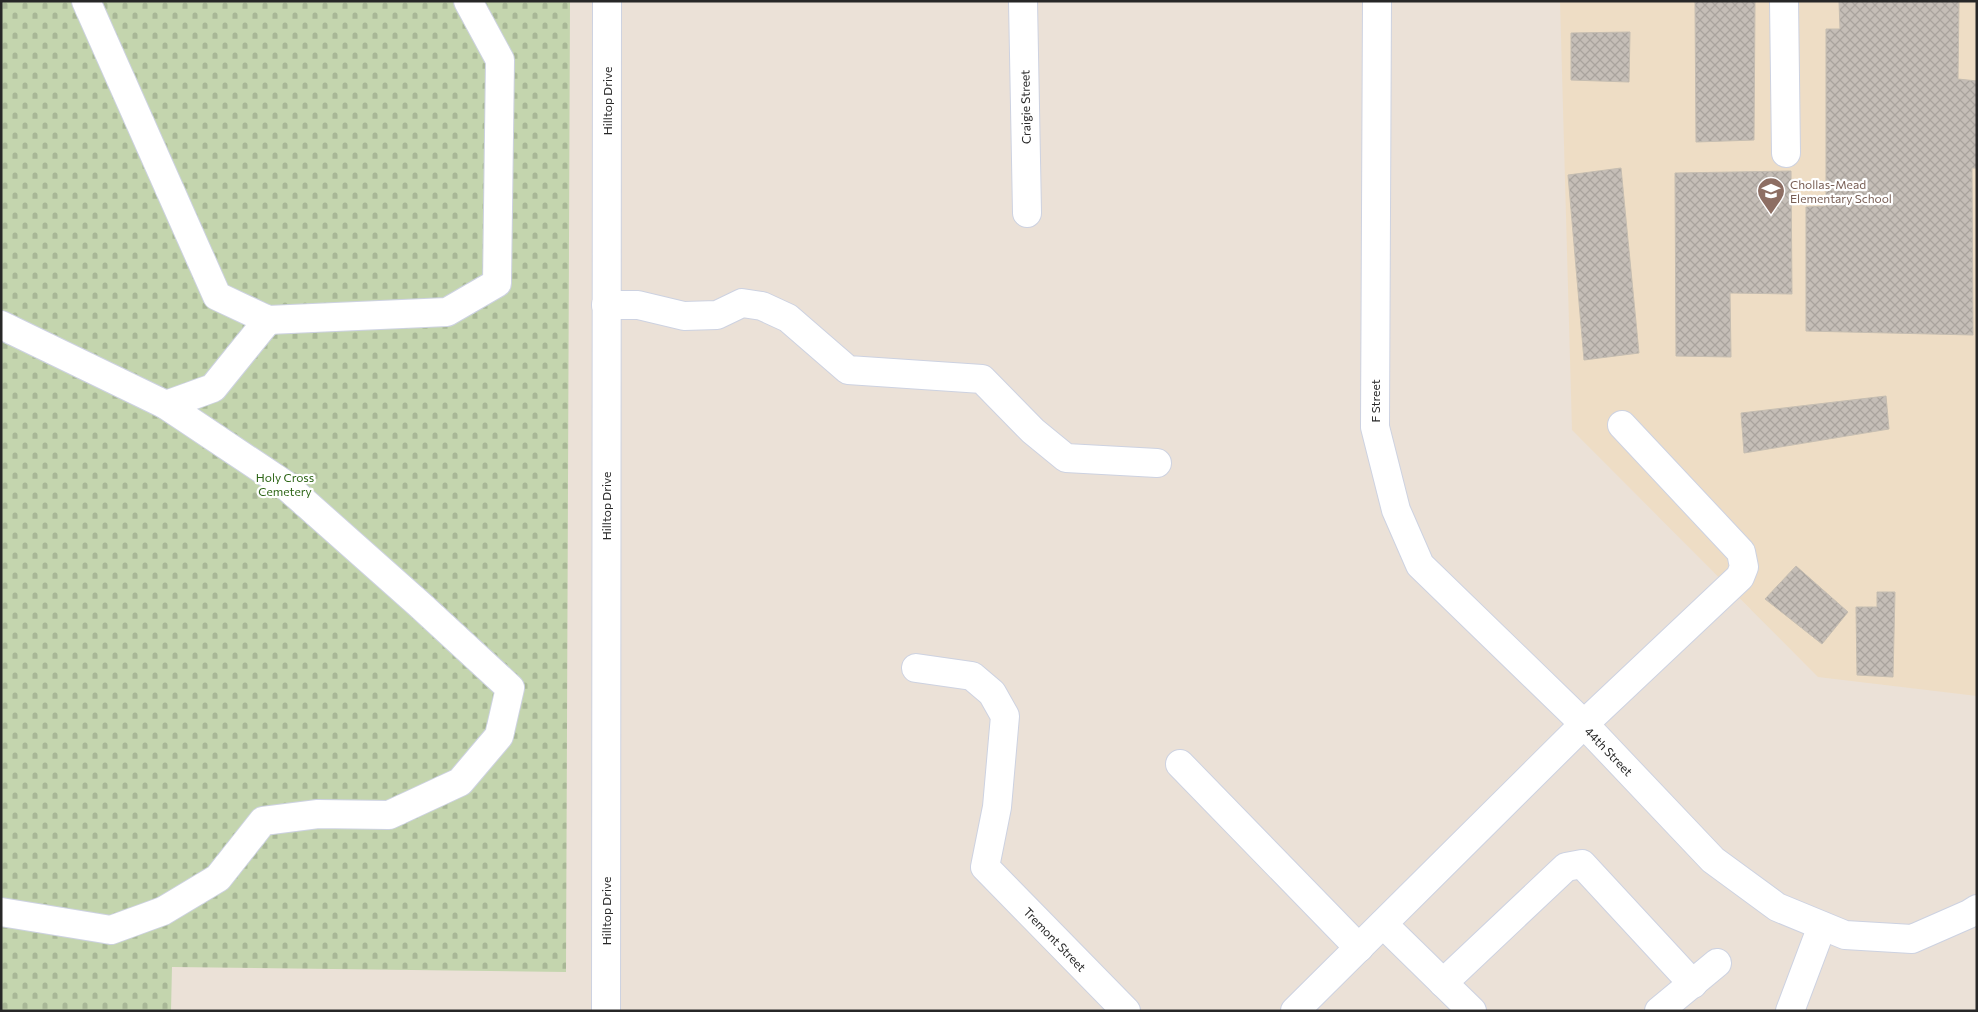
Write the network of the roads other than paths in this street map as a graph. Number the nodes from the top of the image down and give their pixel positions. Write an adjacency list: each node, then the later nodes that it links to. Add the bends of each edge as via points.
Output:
1 (86, 1): 10 (street, via 217,296)
2 (468, 1): 10 (street, via 500,60 497,283 447,312)
3 (608, 1): 9 (street, Hilltop Drive)
4 (1023, 1): 8 (street, Craigie Street)
5 (1377, 1): 16 (street, F Street, via 1375,427 1396,510 1420,565)
6 (1784, 1): 7 (street)
7 (1786, 153)
8 (1027, 213)
9 (606, 304): 14 (street, via 638,306 684,316 717,315 742,303 762,306 788,318 848,370 982,379 1066,458); 26 (street, Hilltop Drive)
10 (268, 320): 12 (street, via 213,388)
11 (1, 325): 12 (street)
12 (166, 405): 19 (street, via 284,484 510,688 499,736 460,782 389,815 318,814 263,821 218,878 163,911 111,930)
13 (1622, 425): 16 (street, via 1741,552 1744,567 1740,578)
14 (1157, 463)
15 (916, 668): 27 (street, Tremont Street, via 972,676 992,693 1005,716 997,807 985,867)
16 (1584, 724): 20 (street, 44th Street); 21 (street, 44th Street, via 1713,860 1777,907)
17 (1180, 764): 22 (street)
18 (1977, 908): 21 (street, 44th Street, via 1912,939 1845,935)
19 (1, 912)
20 (1383, 924): 22 (street, 44th Street); 24 (street)
21 (1822, 926): 31 (street)
22 (1359, 948): 28 (street, 44th Street)
23 (1717, 964): 25 (street)
24 (1443, 983): 25 (street, via 1566,867 1582,864); 29 (street)
25 (1692, 984): 30 (street)
26 (606, 1011)
27 (1126, 1011)
28 (1295, 1011)
29 (1472, 1011)
30 (1659, 1011)
31 (1790, 1011)

